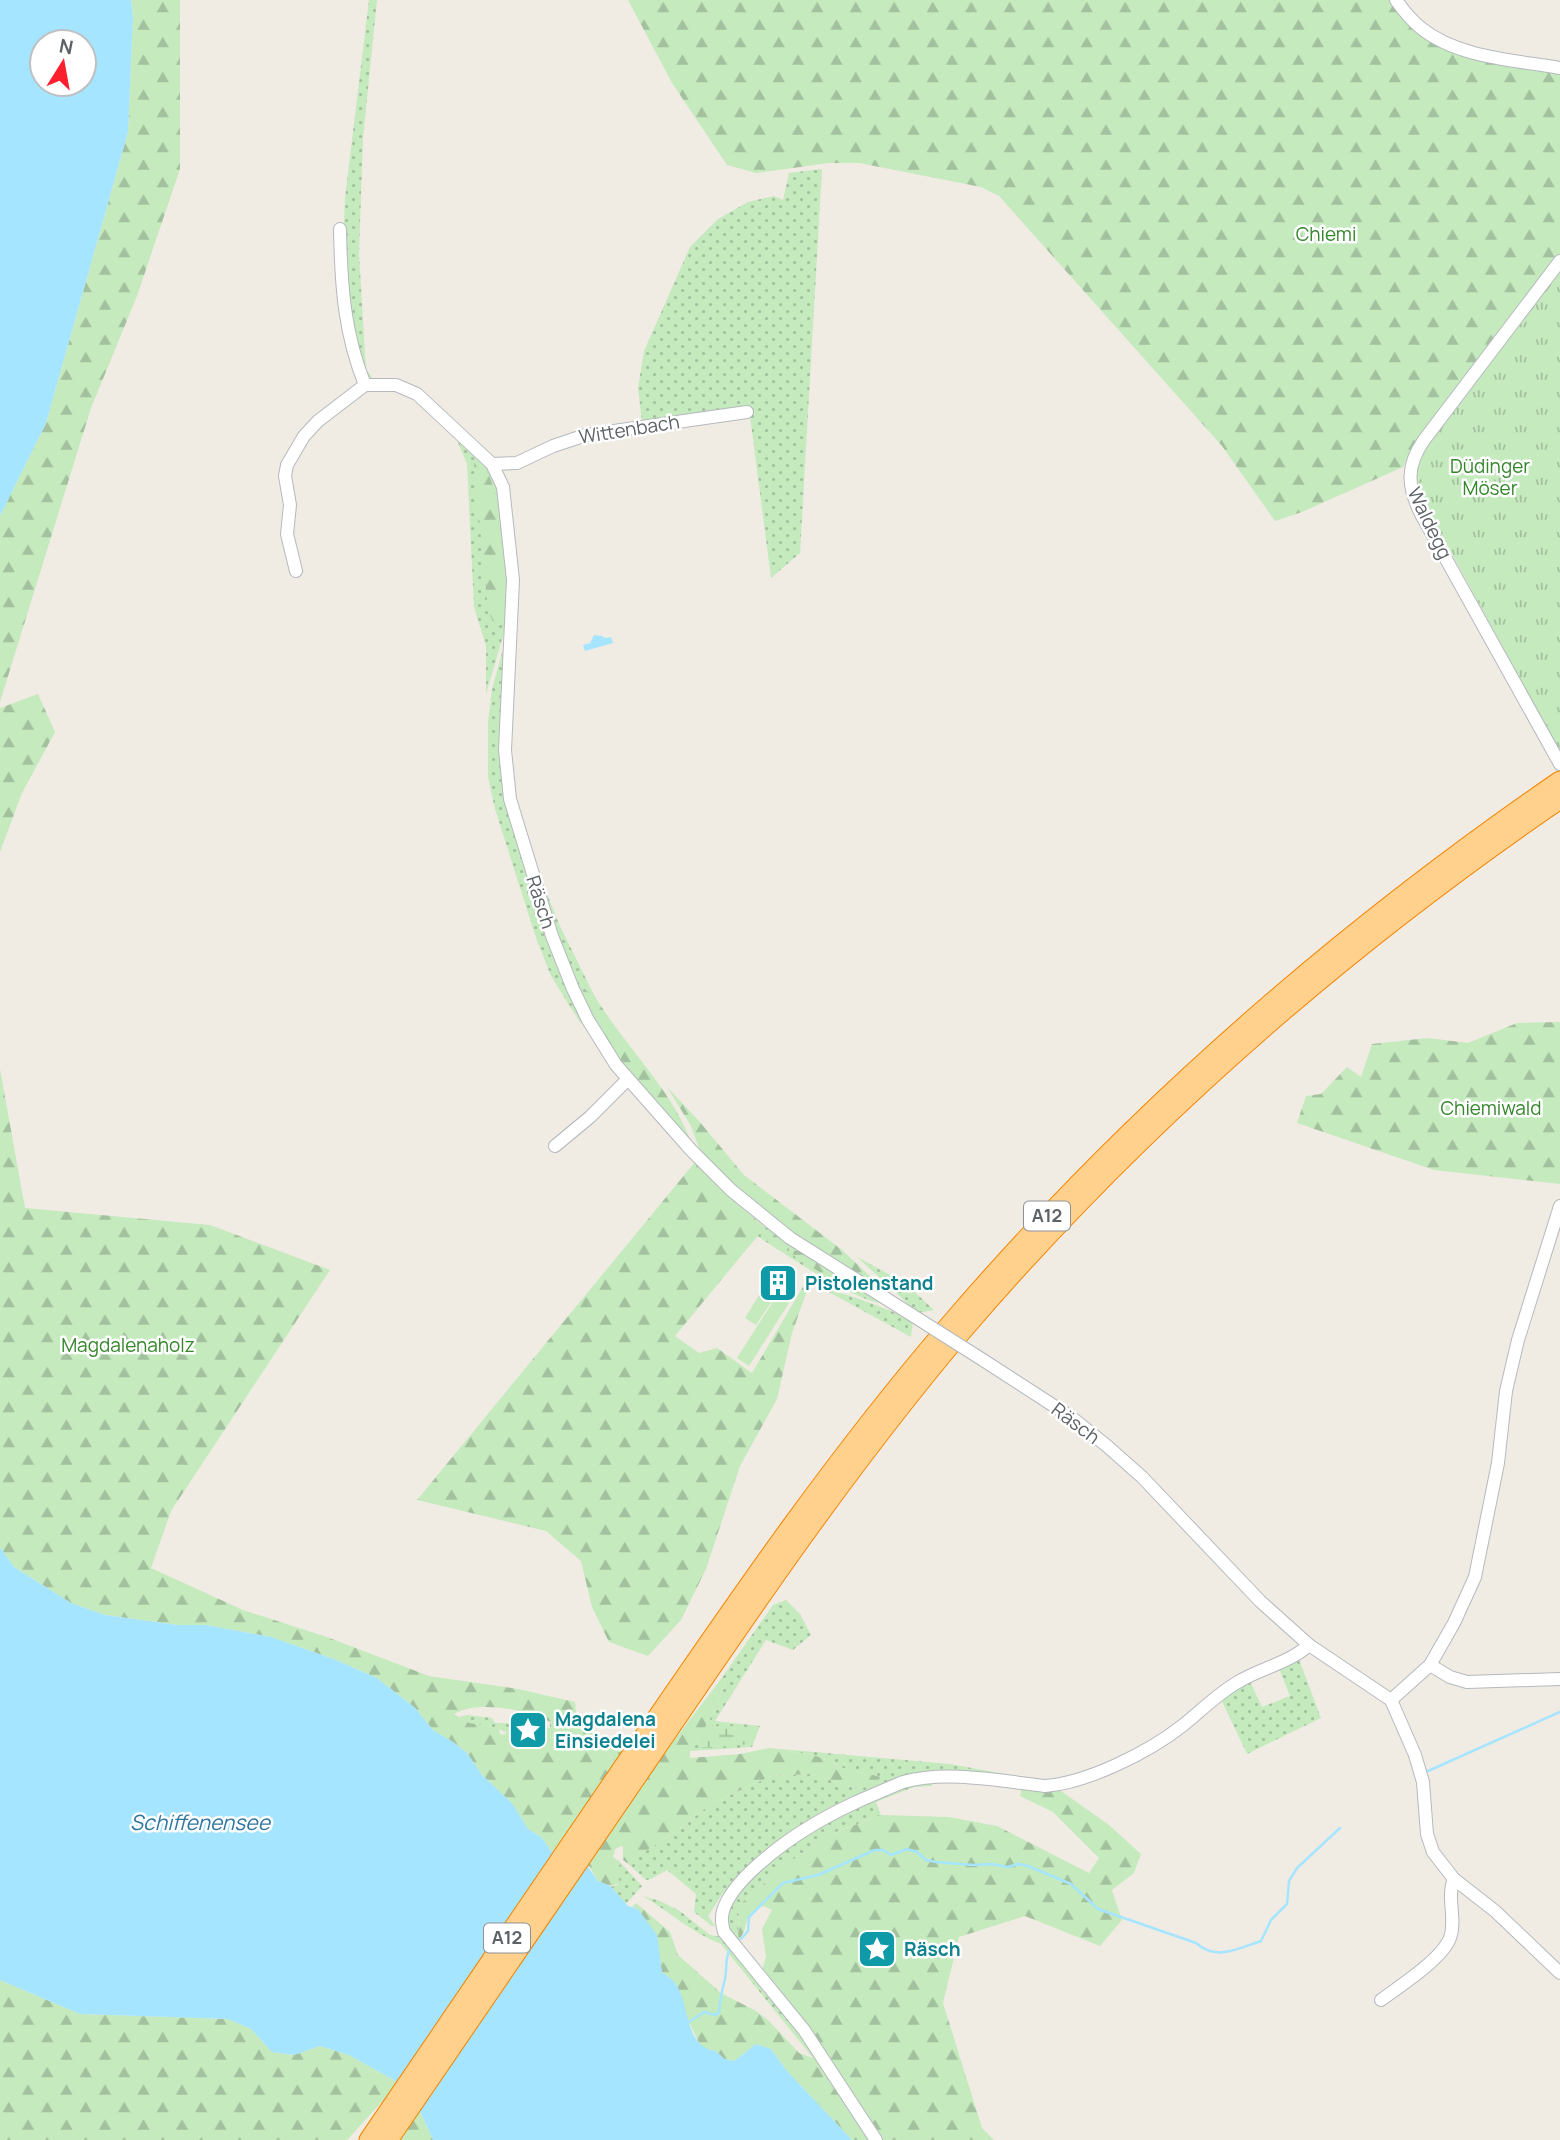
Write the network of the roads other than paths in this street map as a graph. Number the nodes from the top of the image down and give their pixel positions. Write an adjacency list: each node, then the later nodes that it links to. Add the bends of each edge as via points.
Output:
1 (1395, 0): 2 (street, via 1422,29 1442,42)
2 (1560, 68)
3 (340, 229): 5 (street, via 345,317)
4 (1560, 261): 11 (street, Waldegg, via 1423,440 1411,462 1409,480 1421,514)
5 (365, 385): 8 (street, via 396,385 417,394); 10 (street, via 318,421 287,466 288,534)
6 (747, 412): 7 (street, Wittenbach, via 586,435)
7 (517, 463): 8 (street, Wittenbach); 9 (street)
8 (492, 464): 9 (street)
9 (503, 487): 14 (street, Räsch, via 513,580 507,779 528,864 573,989 600,1042)
10 (296, 571)
11 (1560, 764)
12 (1560, 781): 21 (highway, A12, via 1424,878 1292,984 1183,1080 1058,1204 951,1323 849,1448 754,1578)
13 (1560, 799): 21 (highway, A12, via 1424,897 1302,994 1184,1100 1069,1214 971,1321 869,1446)
14 (628, 1079): 15 (street); 17 (street, Räsch, bridge, via 749,1207 790,1238 1071,1417 1107,1446)
15 (555, 1146)
16 (1560, 1206): 18 (street, via 1506,1391 1498,1463 1475,1577)
17 (1309, 1645): 20 (street, Räsch); 26 (street, via 1239,1681 1153,1745 1094,1773 1045,1786 963,1777 904,1782 810,1826 743,1880 722,1913 724,1932 804,2030)
18 (1430, 1665): 19 (street, via 1467,1682); 20 (street)
19 (1560, 1678)
20 (1391, 1700): 22 (street, via 1423,1782 1433,1852)
21 (643, 1753): 25 (highway, A12)
22 (1454, 1879): 23 (street); 24 (street, via 1450,1939 1431,1963)
23 (1560, 1973)
24 (1381, 2000)
25 (381, 2136)
26 (876, 2140)

